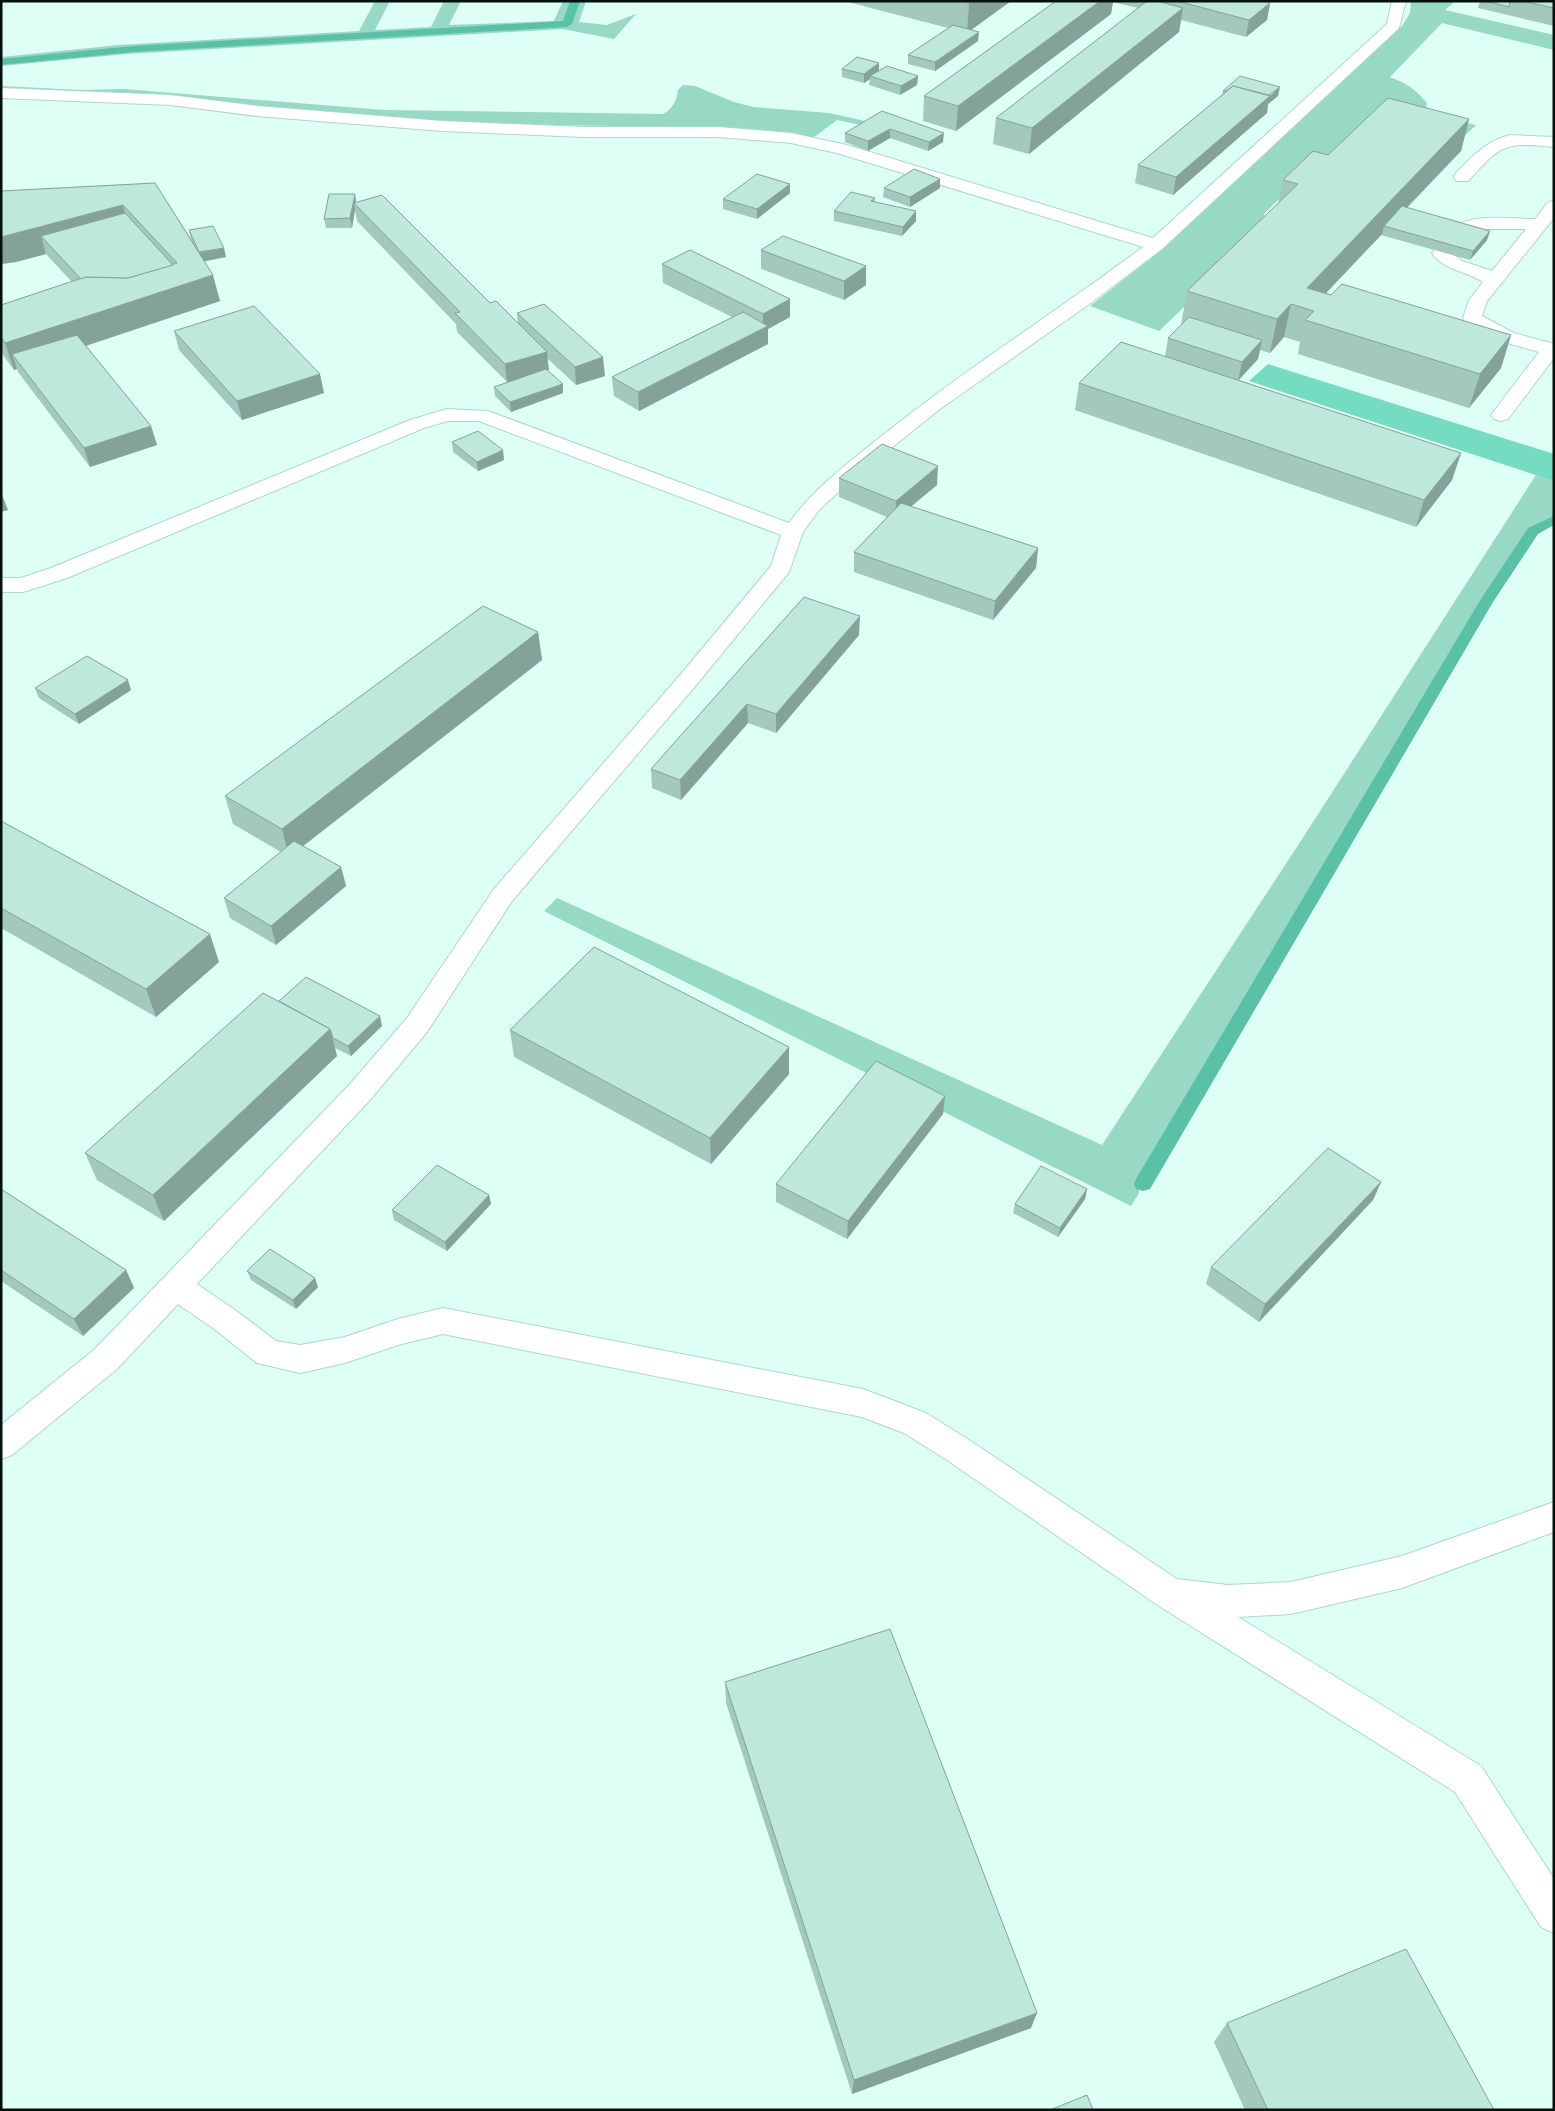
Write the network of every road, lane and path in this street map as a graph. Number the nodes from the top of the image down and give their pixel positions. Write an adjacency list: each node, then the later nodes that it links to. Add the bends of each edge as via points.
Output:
1 (1399, 1): 8 (street, via 1394,25)
2 (1, 93): 8 (street, via 170,100 257,111 442,126 583,132 718,132 792,138 841,149)
3 (1554, 142): 4 (street, via 1522,139 1498,142)
4 (1462, 177)
5 (1554, 206): 6 (street)
6 (1540, 224): 7 (street, via 1475,224); 10 (street)
7 (1460, 231)
8 (1156, 245): 13 (street, via 926,412 848,473 812,506)
9 (1441, 253): 10 (street, via 1456,265)
10 (1494, 280): 11 (street, via 1478,300 1472,318 1506,336)
11 (1552, 350): 12 (street)
12 (1501, 414)
13 (792, 532): 14 (street, via 481,414 447,415 416,424 59,573 24,586); 15 (street, via 781,567 502,895 417,1025 360,1092)
14 (1, 585)
15 (177, 1287): 16 (street, via 106,1359); 18 (street, via 268,1353 300,1359 344,1350 443,1321 863,1403 915,1423)
16 (1, 1445)
17 (1554, 1517): 18 (street, via 1402,1572 1291,1598 1228,1601)
18 (1171, 1595): 19 (street, via 1468,1780)
19 (1554, 1914)

